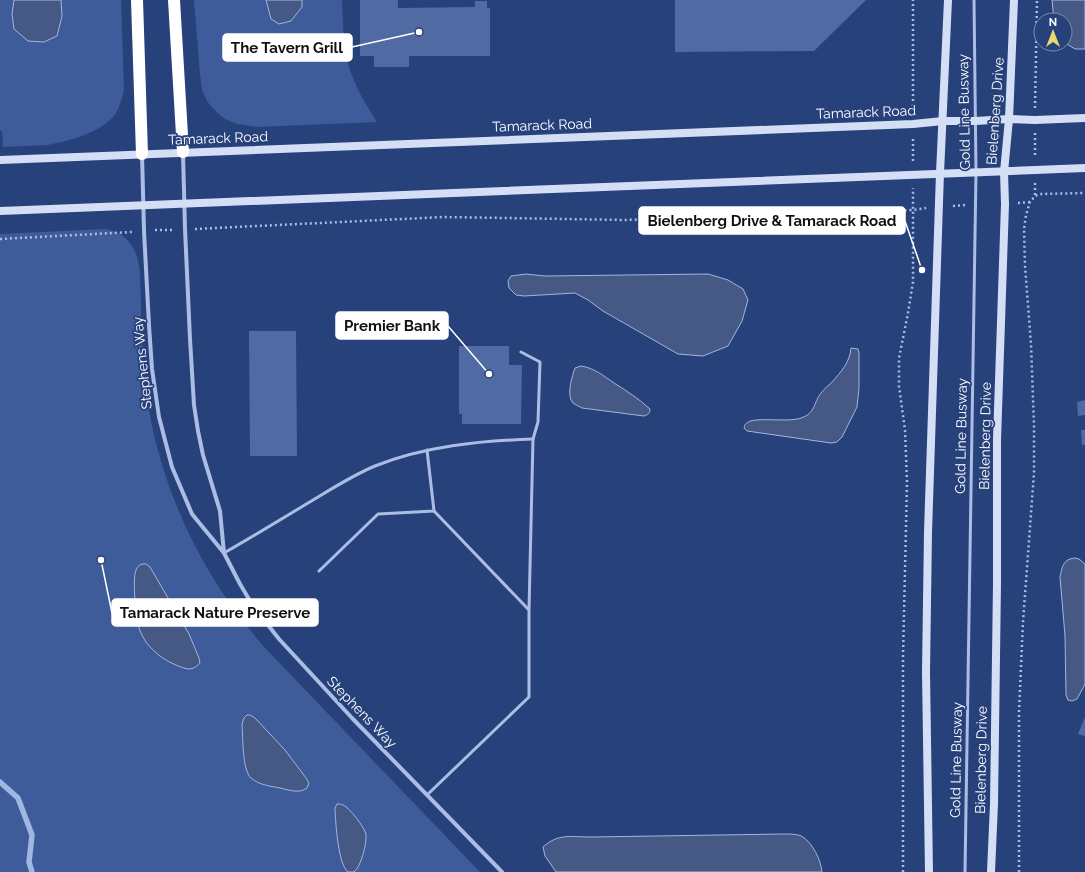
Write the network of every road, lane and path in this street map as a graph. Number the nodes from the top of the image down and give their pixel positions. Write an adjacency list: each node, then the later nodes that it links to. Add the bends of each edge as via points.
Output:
1 (137, 0): 15 (highway)
2 (174, 0): 14 (highway)
3 (914, 0): 13 (path)
4 (948, 0): 11 (street)
5 (974, 0): 12 (lane, Gold Line Busway)
6 (1014, 0): 9 (street, Bielenberg Drive)
7 (1037, 0): 10 (path)
8 (1085, 118): 10 (street, Tamarack Road)
9 (1009, 119): 10 (street, Tamarack Road); 12 (street, Tamarack Road); 20 (street, Bielenberg Drive)
10 (1035, 120): 18 (path)
11 (943, 121): 12 (street, Tamarack Road); 13 (street, Tamarack Road); 21 (street)
12 (975, 122): 19 (lane, Gold Line Busway)
13 (913, 124): 14 (street, Tamarack Road); 22 (path)
14 (183, 152): 15 (street, Tamarack Road); 25 (street, Stephens Way)
15 (142, 154): 16 (street, Tamarack Road); 26 (street, Stephens Way)
16 (0, 160)
17 (1085, 168): 18 (street)
18 (1035, 170): 20 (street); 24 (path)
19 (976, 172): 20 (street); 21 (street); 43 (lane, Gold Line Busway)
20 (1004, 172): 44 (street, Bielenberg Drive, via 1005,212 997,440 994,804)
21 (940, 173): 22 (street); 42 (street, via 928,539 926,672)
22 (913, 174): 25 (street); 27 (path)
23 (1085, 193): 24 (path)
24 (1035, 196): 45 (path, via 1030,202 1024,229 1034,472 1019,712)
25 (183, 204): 26 (street); 29 (street, Stephens Way)
26 (143, 206): 28 (street); 30 (street, Stephens Way)
27 (913, 210): 29 (path, via 624,220 444,218); 41 (path, via 913,282 899,358 907,482 903,657)
28 (0, 212)
29 (185, 229): 30 (path); 36 (street, Stephens Way, via 194,405 203,456 220,511)
30 (144, 231): 31 (path); 36 (street, Stephens Way, via 152,369 160,424 172,467 192,514)
31 (0, 239)
32 (521, 352): 33 (lane, via 540,362 538,422)
33 (533, 439): 34 (lane, via 466,443); 38 (lane)
34 (427, 450): 35 (lane); 36 (lane, via 367,470)
35 (434, 511): 37 (lane, via 378,514); 38 (lane)
36 (224, 553): 39 (street, Stephens Way, via 253,606 278,639)
37 (319, 571)
38 (528, 610): 39 (lane, via 529,697)
39 (427, 795): 40 (street, Stephens Way)
40 (502, 872)
41 (903, 872)
42 (929, 872)
43 (965, 872)
44 (991, 872)
45 (1019, 872)

